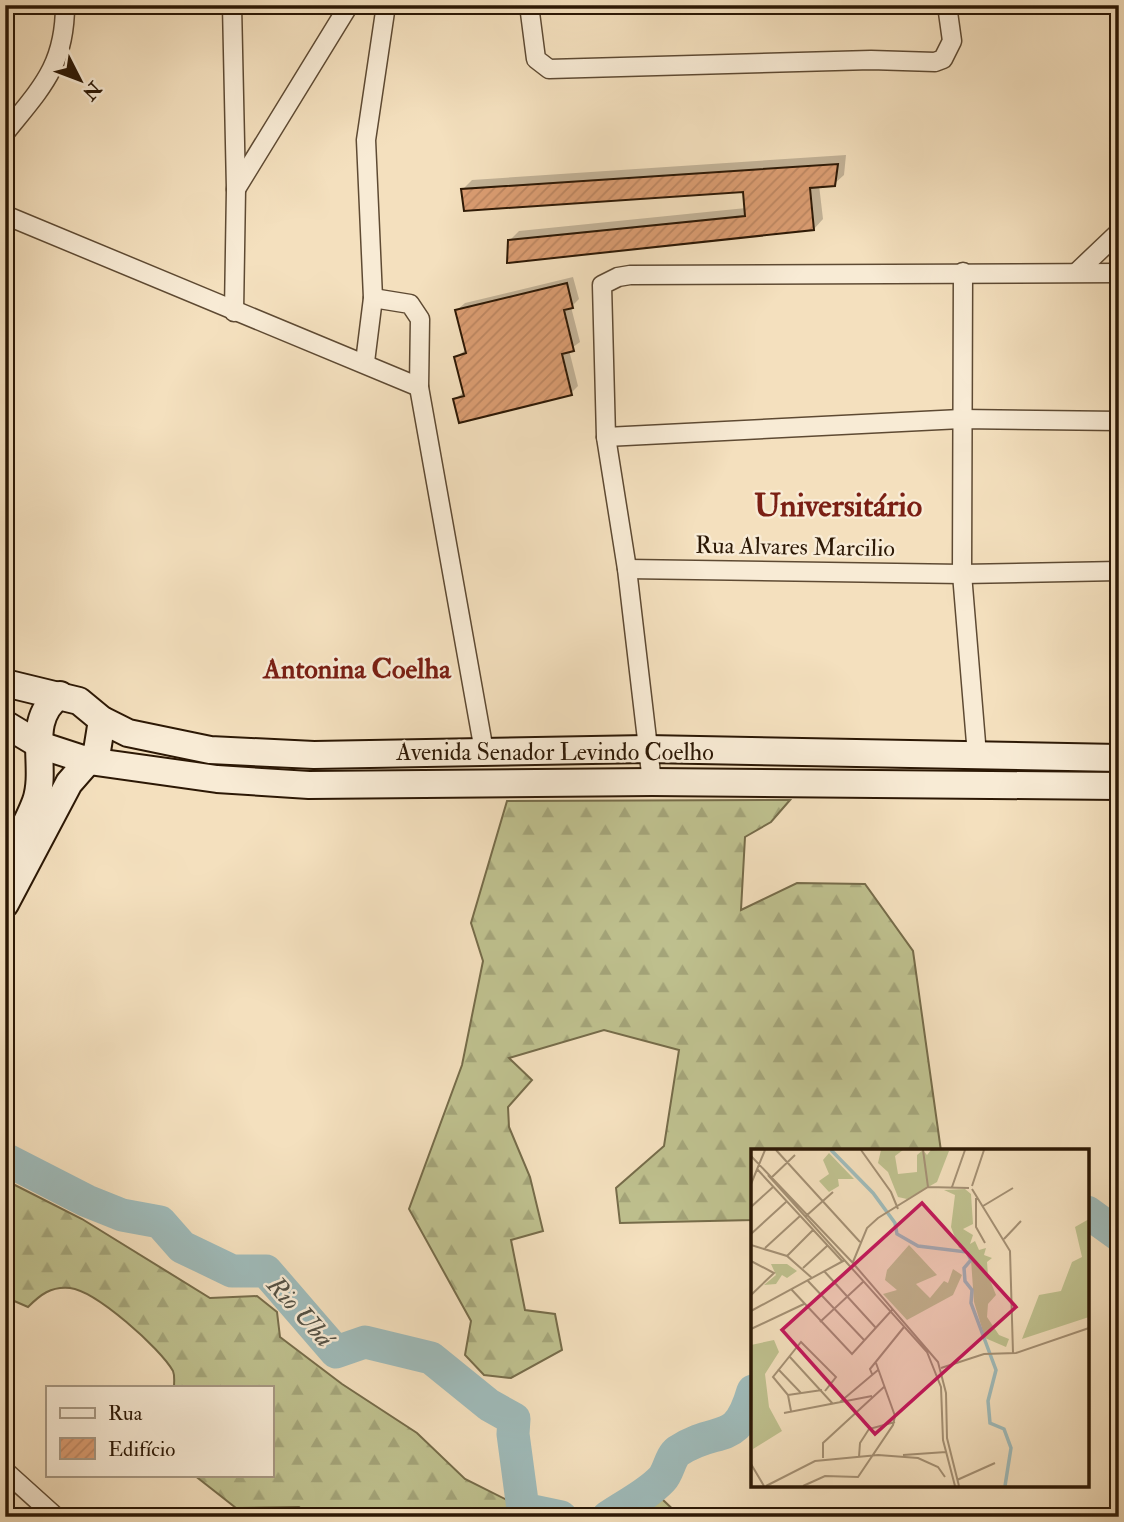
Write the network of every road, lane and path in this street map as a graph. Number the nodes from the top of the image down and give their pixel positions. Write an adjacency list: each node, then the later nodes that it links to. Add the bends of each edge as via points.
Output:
1 (65, 5): 7 (street, via 60,54 47,80)
2 (232, 5): 8 (street)
3 (349, 5): 8 (street)
4 (386, 5): 14 (street, via 366,140)
5 (529, 5): 6 (street, via 536,59 550,69 935,62 943,59 952,41)
6 (947, 5)
7 (5, 133)
8 (236, 189): 15 (street)
9 (5, 215): 15 (street)
10 (1119, 232): 12 (street)
11 (963, 272): 12 (street); 18 (street); 20 (street, via 618,277 602,285)
12 (1077, 272): 13 (street)
13 (1119, 273)
14 (373, 298): 16 (street); 17 (street, via 410,304 418,313)
15 (234, 312): 16 (street)
16 (365, 362): 17 (street)
17 (419, 387): 30 (street)
18 (961, 419): 19 (street); 20 (street); 23 (street)
19 (1119, 421)
20 (606, 437): 21 (street)
21 (627, 569): 23 (street, Rua Alvares Marcilio); 29 (street)
22 (1119, 571): 23 (street, Rua Alvares Marcilio)
23 (962, 574): 31 (street)
24 (5, 683): 25 (street, Avenida Senador Levindo Coelho)
25 (60, 695): 26 (street, Avenida Senador Levindo Coelho, via 85,704); 28 (street, via 43,712)
26 (102, 720): 30 (street, Avenida Senador Levindo Coelho, via 128,733 210,750 314,755); 33 (street, via 100,745)
27 (5, 724): 28 (street)
28 (40, 745): 33 (street); 36 (street, via 36,800)
29 (647, 749): 30 (street, Avenida Senador Levindo Coelho); 31 (street, Avenida Senador Levindo Coelho); 34 (street)
30 (484, 751)
31 (977, 755): 32 (street, Avenida Senador Levindo Coelho)
32 (1119, 758)
33 (89, 761): 34 (street, via 217,779 309,785); 37 (street, via 69,783)
34 (652, 782): 35 (street)
35 (1119, 786)
36 (5, 865)
37 (5, 904)
38 (5, 1471): 39 (street)
39 (57, 1517)

